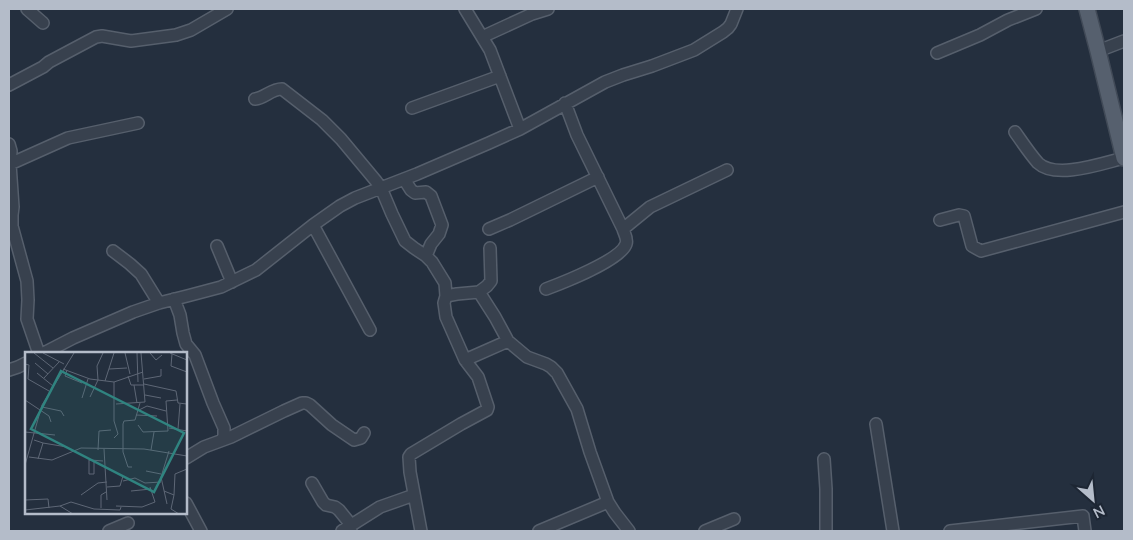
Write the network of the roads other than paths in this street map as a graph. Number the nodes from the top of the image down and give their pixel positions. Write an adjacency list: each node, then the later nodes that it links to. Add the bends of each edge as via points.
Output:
1 (227, 9): 14 (street, via 191,30 171,36 131,41 96,36)
2 (465, 9): 9 (street)
3 (548, 9): 9 (street)
4 (737, 9): 16 (street, via 728,28 694,50 605,82)
5 (1036, 9): 12 (street)
6 (1087, 9): 11 (main road)
7 (31, 10): 8 (street)
8 (43, 23)
9 (482, 37): 13 (street)
10 (1124, 41): 11 (street)
11 (1098, 51): 22 (main road)
12 (937, 53)
13 (500, 76): 17 (street); 19 (street)
14 (9, 85)
15 (255, 99): 27 (street, via 275,89 283,89 330,128)
16 (564, 103): 19 (street); 25 (street)
17 (412, 108)
18 (138, 123): 23 (street, via 68,138)
19 (520, 128): 26 (street)
20 (1015, 132): 22 (street, via 1039,164 1047,169 1074,170)
21 (9, 144): 23 (street)
22 (1124, 158)
23 (10, 164): 45 (street, via 12,226 26,282 27,319)
24 (727, 170): 32 (street, via 650,207)
25 (598, 177): 31 (street); 32 (street)
26 (404, 179): 27 (street); 36 (street, via 415,193 426,192 431,196 442,225)
27 (380, 188): 30 (street, via 333,210); 36 (street, via 405,241)
28 (1124, 212): 29 (street, via 981,251 972,246 964,216)
29 (940, 220)
30 (313, 225): 37 (street, via 268,262); 43 (street)
31 (489, 229)
32 (623, 229): 38 (street, via 627,240 623,249 601,265)
33 (218, 246): 37 (street)
34 (490, 248): 39 (street, via 491,281)
35 (113, 251): 42 (street, via 141,274)
36 (426, 256): 40 (street, via 445,283)
37 (232, 282): 41 (street)
38 (546, 290)
39 (479, 292): 40 (street); 44 (street)
40 (446, 296): 47 (street, via 446,317)
41 (174, 299): 42 (street); 52 (street, via 186,344 195,355 224,428)
42 (159, 303): 46 (street)
43 (370, 330)
44 (508, 341): 47 (street); 57 (street, via 527,357 546,364 557,373 577,409)
45 (39, 352)
46 (44, 352)
47 (465, 360): 56 (street, via 478,377 487,410 411,454)
48 (25, 364): 49 (street)
49 (9, 370)
50 (876, 424): 69 (street)
51 (364, 433): 52 (street, via 354,440 310,405 302,403)
52 (222, 440): 53 (street)
53 (188, 457)
54 (824, 459): 68 (street)
55 (312, 483): 61 (street, via 323,502 339,510)
56 (414, 495): 61 (street, via 380,507); 64 (street)
57 (608, 502): 65 (street); 66 (street)
58 (188, 507): 63 (street)
59 (734, 519): 67 (street)
60 (129, 523): 62 (street)
61 (354, 528)
62 (109, 531)
63 (201, 531)
64 (421, 531)
65 (539, 531)
66 (629, 531)
67 (705, 531)
68 (826, 531)
69 (893, 531)
70 (950, 531): 71 (street, via 1083,516)
71 (1085, 531)

